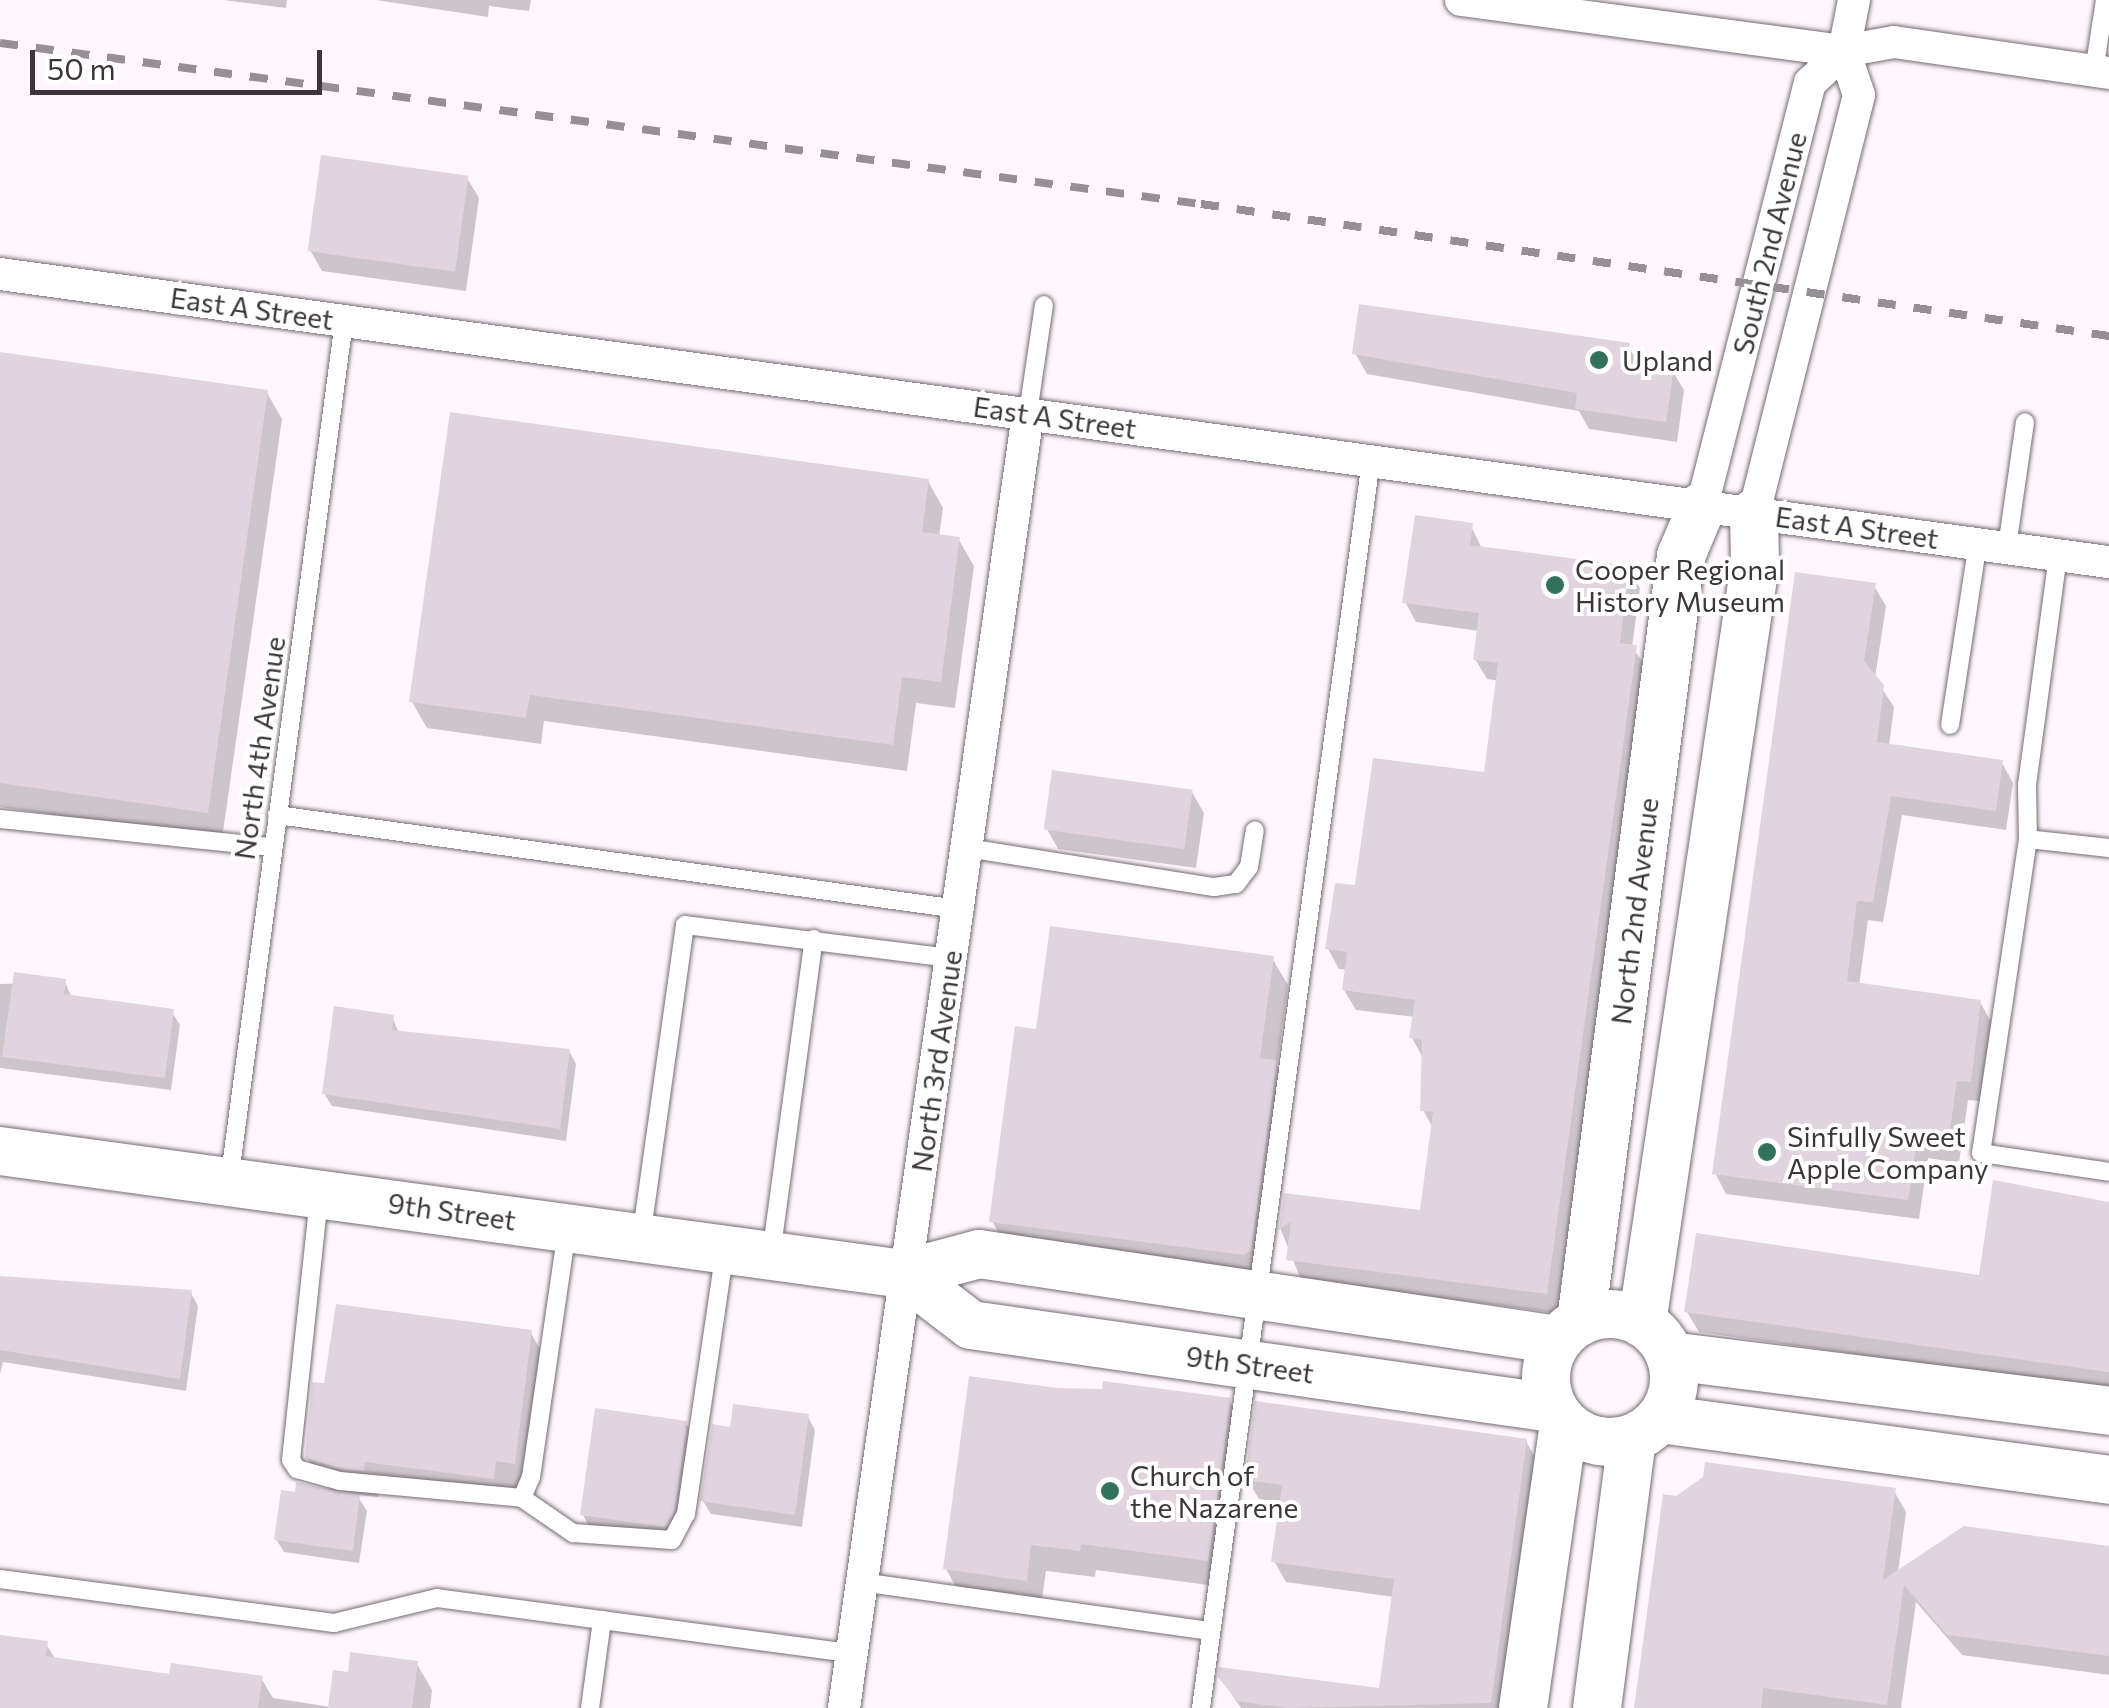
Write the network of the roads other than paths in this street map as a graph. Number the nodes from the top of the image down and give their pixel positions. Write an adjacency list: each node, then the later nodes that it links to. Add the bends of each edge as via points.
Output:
1 (1462, 0): 4 (street)
2 (1854, 0): 4 (street, South 2nd Avenue)
3 (2105, 0): 5 (lane)
4 (1844, 51): 5 (street, via 1894,42); 12 (street, South 2nd Avenue, via 1810,83); 13 (street, South 2nd Avenue, via 1859,95)
5 (2101, 72)
6 (0, 274): 8 (street, East A Street)
7 (1044, 306): 9 (lane)
8 (344, 321): 9 (street, East A Street); 18 (lane, North 4th Avenue)
9 (1028, 413): 11 (street, East A Street); 23 (street, North 3rd Avenue)
10 (2025, 422): 14 (lane)
11 (1371, 460): 12 (street, East A Street); 36 (lane, via 1320,804)
12 (1702, 506): 13 (street, East A Street); 37 (street, North 2nd Avenue, via 1681,556)
13 (1754, 512): 14 (street, East A Street); 38 (street, via 1755,564)
14 (1992, 545): 15 (street, East A Street); 17 (lane)
15 (2058, 554): 16 (street, East A Street); 21 (lane, via 2026,785)
16 (2109, 562)
17 (1950, 725)
18 (278, 815): 22 (lane, North 4th Avenue); 25 (lane, via 639,870)
19 (0, 820): 22 (lane)
20 (1255, 830): 23 (lane, via 1248,866 1236,884 1214,887)
21 (2028, 838): 24 (lane); 29 (lane, via 1982,1153)
22 (274, 847): 30 (lane, North 4th Avenue)
23 (967, 848): 25 (street, North 3rd Avenue)
24 (2109, 848)
25 (958, 909): 27 (street, North 3rd Avenue)
26 (814, 939): 27 (lane); 33 (lane, via 685,925); 34 (lane)
27 (952, 958): 35 (street, North 3rd Avenue)
28 (0, 1151): 30 (street, 9th Street)
29 (2109, 1172)
30 (229, 1182): 31 (street, 9th Street)
31 (320, 1193): 32 (street, 9th Street); 44 (lane, via 291,1445 297,1470 340,1481)
32 (568, 1227): 33 (street, 9th Street); 44 (lane, via 532,1477)
33 (641, 1238): 34 (street, 9th Street)
34 (748, 1252): 35 (street, 9th Street); 44 (lane, via 686,1514 672,1540 572,1533)
35 (904, 1274): 36 (street, 9th Street, via 979,1254); 39 (street, 9th Street, via 970,1325); 46 (street, North 3rd Avenue)
36 (1260, 1296): 37 (street, 9th Street); 39 (lane)
37 (1569, 1330): 38 (street, via 1612,1314); 41 (street, via 1546,1368)
38 (1656, 1339): 40 (street); 42 (street, via 1674,1388)
39 (1250, 1364): 41 (street, 9th Street); 48 (lane)
40 (2109, 1411)
41 (1558, 1416): 42 (street, via 1591,1440); 53 (street)
42 (1646, 1429): 43 (street); 54 (street)
43 (2109, 1480)
44 (522, 1498)
45 (0, 1578): 47 (lane, via 334,1623 437,1598)
46 (862, 1582): 48 (lane); 49 (street, North 3rd Avenue)
47 (602, 1620): 49 (lane); 50 (lane)
48 (1211, 1631): 52 (lane)
49 (852, 1654): 51 (street, North 3rd Avenue)
50 (590, 1708)
51 (844, 1708)
52 (1201, 1708)
53 (1523, 1708)
54 (1597, 1708)

